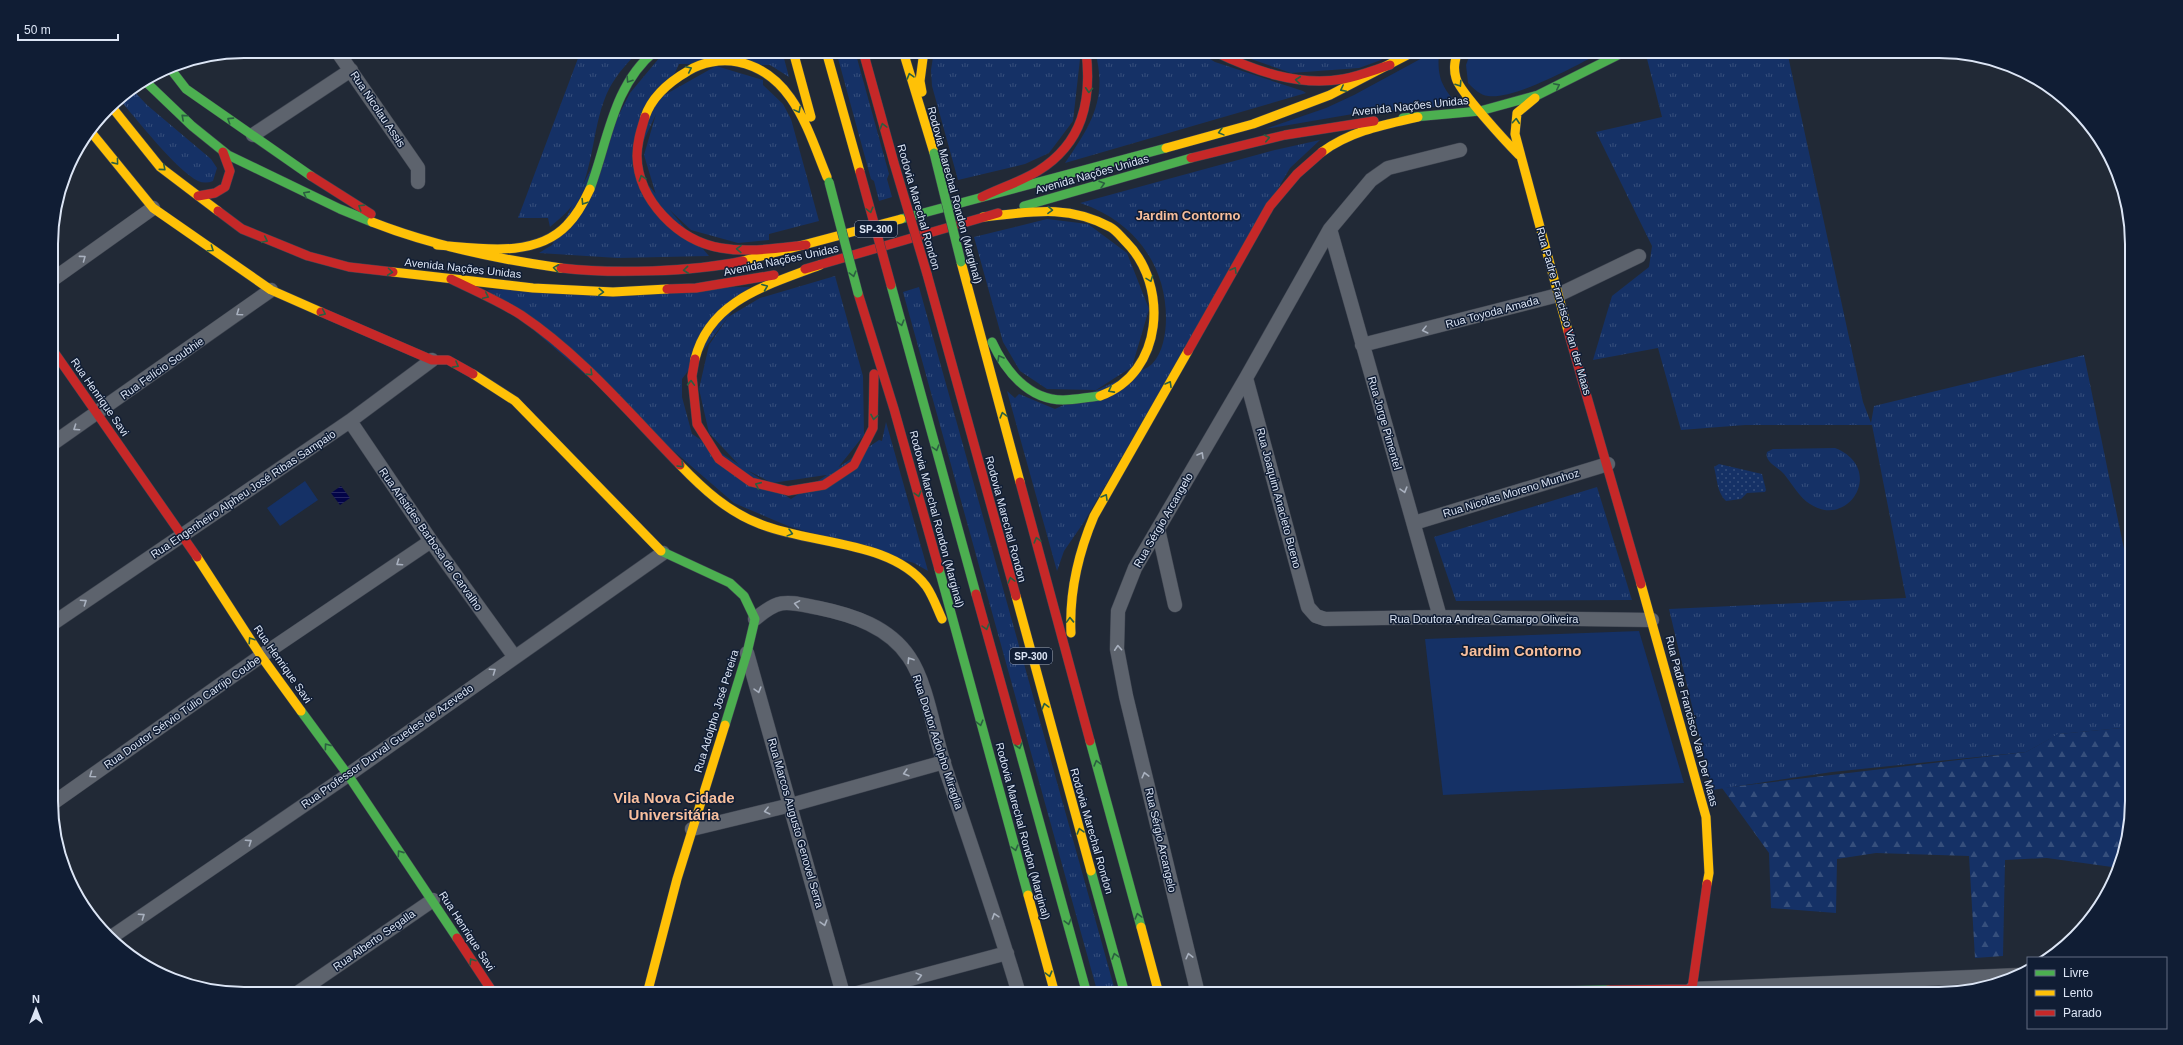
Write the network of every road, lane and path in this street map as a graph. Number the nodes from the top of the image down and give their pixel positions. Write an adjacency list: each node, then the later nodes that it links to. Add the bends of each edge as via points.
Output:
1 (343, 58): 15 (street, Rua Nicolau Assis)
2 (649, 58): 36 (main road, one-way to 36, via 628,82 616,108 597,176 589,195 567,224 539,243 522,247 504,249)
3 (795, 58): 29 (main road, Rodovia Marechal Rondon (Marginal))
4 (828, 58): 86 (main road, SP-300, one-way to 86, bridge)
5 (865, 58): 87 (main road, Rodovia Marechal Rondon / SP-300, one-way to 5, bridge)
6 (905, 58): 24 (main road, Rodovia Marechal Rondon (Marginal), one-way to 6)
7 (923, 58): 24 (main road, via 920,81)
8 (1087, 58): 31 (main road, one-way to 31, via 1090,80 1088,99 1083,118 1072,138 1051,162 1038,171)
9 (1229, 58): 14 (main road, one-way to 9, via 1338,80 1294,80)
10 (1396, 58): 14 (street)
11 (1402, 58): 14 (main road, Avenida Nações Unidas)
12 (1455, 58): 20 (main road, one-way to 20, via 1456,80)
13 (1612, 58): 18 (main road, Avenida Nações Unidas, one-way to 13)
14 (1390, 65): 31 (main road, Avenida Nações Unidas, one-way to 31, via 1330,95 1253,124)
15 (352, 70): 23 (street); 28 (street, Rua Nicolau Assis)
16 (173, 72): 23 (main road, Avenida Nações Unidas, one-way to 16, via 186,88)
17 (149, 84): 26 (main road, Avenida Nações Unidas, one-way to 17)
18 (1538, 95): 20 (main road, Avenida Nações Unidas); 27 (main road, Rua Padre Francisco Van der Maas, one-way to 18, via 1515,134 1517,113)
19 (114, 110): 30 (main road, Avenida Nações Unidas, one-way to 30, via 160,166)
20 (1480, 111): 21 (main road, Avenida Nações Unidas); 27 (main road)
21 (1418, 117): 33 (main road, Avenida Nações Unidas, one-way to 21, via 1267,138 1327,126); 69 (main road, one-way to 21, via 1069,618 1071,583 1085,537 1094,516 1270,206 1298,170 1333,144 1354,134)
22 (93, 135): 32 (main road, one-way to 32)
23 (253, 135): 35 (main road, Avenida Nações Unidas, one-way to 23, via 292,164)
24 (928, 137): 43 (main road, Rodovia Marechal Rondon (Marginal), bridge)
25 (1460, 150): 34 (street, Rua Sérgio Arcangelo, via 1388,168 1372,180)
26 (223, 152): 30 (main road, via 230,171 225,187 215,193); 35 (main road, Avenida Nações Unidas, one-way to 26, via 325,204)
27 (1521, 157): 44 (main road, Rua Padre Francisco Van der Maas)
28 (418, 175)
29 (828, 180): 37 (main road, one-way to 29, via 739,250 703,243 675,228 653,204 642,179 637,151 642,122 653,98 674,78 714,61 740,62 769,75 798,108); 45 (main road, Rodovia Marechal Rondon (Marginal), one-way to 45, bridge)
30 (198, 196): 41 (main road, Avenida Nações Unidas, one-way to 41, via 242,229 308,256 349,267)
31 (982, 196): 37 (main road, Avenida Nações Unidas)
32 (153, 208): 40 (street, one-way to 32); 42 (main road, one-way to 42)
33 (983, 217): 39 (main road, Avenida Nações Unidas); 43 (main road, one-way to 43, via 1043,210 1062,211 1089,216 1116,231 1138,254 1150,277 1157,306 1156,329 1142,363 1124,383 1099,396 1084,400 1054,399 1030,390 1010,373 1000,360)
34 (1330, 230): 46 (street, Rua Jorge Pimentel); 49 (street, Rua Sérgio Arcangelo)
35 (406, 236): 36 (main road, Avenida Nações Unidas)
36 (437, 245): 37 (main road, Avenida Nações Unidas, one-way to 36, via 741,262 672,271 642,272 559,269 489,258)
37 (806, 245)
38 (1639, 256): 44 (street, Rua Toyoda Amada)
39 (820, 266): 41 (main road, Avenida Nações Unidas, one-way to 39, via 533,288 613,292 719,285); 45 (main road, one-way to 39, via 877,394 875,412 864,452 844,475 817,488 781,492 769,490 748,480 716,456 698,426 691,398 692,365 703,338 734,302 747,294)
40 (58, 276)
41 (451, 279): 68 (main road, one-way to 68, via 524,316 552,339 602,385 696,480 730,509 765,527 874,552 896,561 913,573 924,584 935,603)
42 (271, 290): 48 (main road, one-way to 48); 50 (street, Rua Felício Soubhie, one-way to 50)
43 (969, 290): 69 (main road, Rodovia Marechal Rondon (Marginal), one-way to 43)
44 (1558, 295): 46 (street, Rua Toyoda Amada, one-way to 46); 53 (main road, Rua Padre Francisco Van der Maas)
45 (866, 323): 68 (main road, Rodovia Marechal Rondon (Marginal), one-way to 68, via 896,416)
46 (1362, 345): 54 (street, Rua Jorge Pimentel, one-way to 54)
47 (58, 358): 50 (main road, Rua Henrique Savi)
48 (432, 360): 51 (street, Rua Engenheiro Alpheu José Ribas Sampaio); 58 (main road, one-way to 58, via 448,360 515,401)
49 (1246, 378): 55 (street, Rua Sérgio Arcangelo, one-way to 49); 60 (street, Rua Joaquim Anacleto Bueno, via 1308,607)
50 (97, 414): 52 (street, Rua Felício Soubhie, one-way to 52); 56 (main road, Rua Henrique Savi)
51 (350, 421): 56 (street, Rua Engenheiro Alpheu José Ribas Sampaio); 57 (street, Rua Aristides Barbosa de Carvalho)
52 (58, 440)
53 (1608, 464): 54 (street, Rua Nicolas Moreno Munhoz); 64 (main road, Rua Padre Francisco Van Der Maas)
54 (1414, 523): 61 (street, Rua Jorge Pimentel)
55 (1158, 530): 59 (street); 89 (street, Rua Sérgio Arcangelo, one-way to 55, via 1117,649 1118,611 1135,568)
56 (182, 535): 63 (street, Rua Engenheiro Alpheu José Ribas Sampaio, one-way to 56); 66 (main road, Rua Henrique Savi, one-way to 56)
57 (431, 540): 66 (street, Rua Doutor Sérvio Túlio Carrijo Coube, one-way to 66); 67 (street, Rua Aristides Barbosa de Carvalho)
58 (663, 553): 62 (main road, via 730,583 744,596); 67 (street, Rua Professor Durval Guedes de Azevedo)
59 (1175, 605)
60 (1316, 616): 61 (street, Rua Doutora Andrea Camargo Oliveira, via 1325,619)
61 (1440, 616): 64 (street, Rua Doutora Andrea Camargo Oliveira)
62 (755, 619): 65 (main road, Rua Adolpho José Pereira); 70 (street, Rua Doutor Adolpho Miraglia, one-way to 62, via 920,679 910,657 892,638 871,624 847,614 796,604 781,602 770,606)
63 (58, 620)
64 (1652, 620): 90 (main road, Rua Padre Francisco Van Der Maas, via 1706,817 1708,873)
65 (747, 653): 73 (street, Rua Marcos Augusto Genovel Serra, one-way to 73); 74 (main road, Rua Adolpho José Pereira)
66 (262, 656): 71 (main road, Rua Henrique Savi, one-way to 66); 72 (street, Rua Doutor Sérvio Túlio Carrijo Coube, one-way to 72)
67 (514, 656): 71 (street, Rua Professor Durval Guedes de Azevedo, one-way to 67)
68 (970, 685): 85 (main road, Rodovia Marechal Rondon (Marginal), one-way to 85)
69 (1076, 686): 88 (main road, Rodovia Marechal Rondon (Marginal), one-way to 69)
70 (944, 762): 73 (street, one-way to 73); 77 (street, Rua Doutor Adolpho Miraglia, one-way to 70)
71 (348, 775): 75 (main road, Rua Henrique Savi, one-way to 71); 76 (street, Rua Professor Durval Guedes de Azevedo, one-way to 71)
72 (58, 799)
73 (791, 805): 74 (street, one-way to 74); 82 (street, Rua Marcos Augusto Genovel Serra, one-way to 82)
74 (692, 830): 81 (main road, Rua Adolpho José Pereira)
75 (433, 900): 79 (street, Rua Alberto Segalla); 80 (main road, Rua Henrique Savi, one-way to 75)
76 (114, 935)
77 (1007, 952): 83 (street, one-way to 77); 84 (street, Rua Doutor Adolpho Miraglia)
78 (2002, 976): 91 (street)
79 (306, 987)
80 (489, 987)
81 (649, 987)
82 (841, 987)
83 (880, 987)
84 (1017, 987)
85 (1053, 987)
86 (1085, 987)
87 (1123, 987)
88 (1157, 987)
89 (1196, 987)
90 (1694, 987)
91 (1774, 987)

